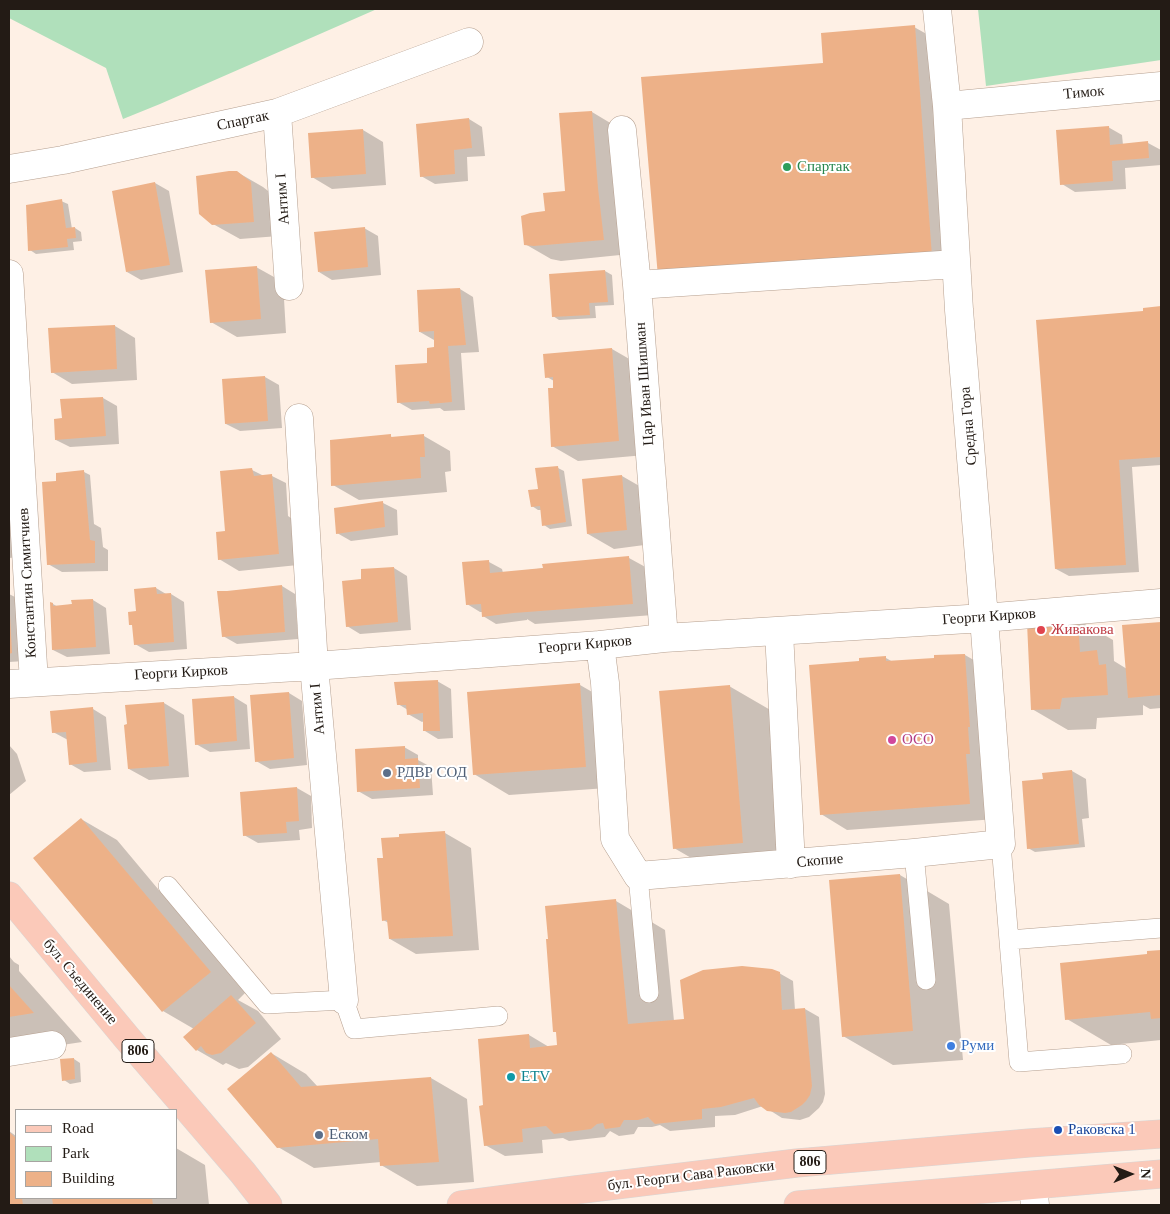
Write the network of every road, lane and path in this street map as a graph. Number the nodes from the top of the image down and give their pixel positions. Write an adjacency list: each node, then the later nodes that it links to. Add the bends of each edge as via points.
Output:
1 (937, 9): 4 (street, Средна Гора)
2 (469, 42): 5 (street, Спартак)
3 (1161, 86): 4 (street, Тимок)
4 (946, 106): 8 (street, Средна Гора)
5 (277, 113): 7 (street, Спартак); 11 (street, Антим I)
6 (622, 130): 10 (street, Цар Иван Шишман)
7 (9, 170)
8 (956, 264): 10 (street); 14 (street, Средна Гора)
9 (9, 274): 19 (street, Константин Симитчиев)
10 (637, 285): 16 (street, Цар Иван Шишман)
11 (289, 286)
12 (299, 418): 18 (street, Антим I)
13 (1161, 603): 14 (street, Георги Кирков)
14 (984, 618): 15 (street, Георги Кирков); 20 (street, Средна Гора)
15 (779, 632): 16 (street, Георги Кирков); 22 (street)
16 (664, 638): 17 (street, Георги Кирков)
17 (600, 645): 18 (street, Георги Кирков); 23 (street, via 615,838)
18 (314, 666): 19 (street, Георги Кирков); 30 (street, Антим I)
19 (21, 683)
20 (1001, 844): 21 (street, Скопие); 27 (lane)
21 (914, 853): 22 (street, Скопие); 28 (lane)
22 (791, 864): 23 (street, Скопие)
23 (638, 876): 29 (lane)
24 (168, 886): 30 (lane, via 267,1004)
25 (9, 896): 38 (main road, бул. Съединение / 806)
26 (1161, 928): 27 (lane)
27 (1009, 940): 34 (lane, via 1019,1062)
28 (926, 980)
29 (650, 993)
30 (344, 1000): 31 (lane, via 354,1029)
31 (498, 1016)
32 (52, 1045): 33 (street)
33 (9, 1052)
34 (1122, 1054)
35 (1161, 1134): 39 (main road, бул. Георги Сава Раковски / 806, via 797,1163)
36 (1161, 1174): 37 (main road)
37 (1034, 1196): 40 (main road)
38 (268, 1205)
39 (461, 1205)
40 (798, 1205)

